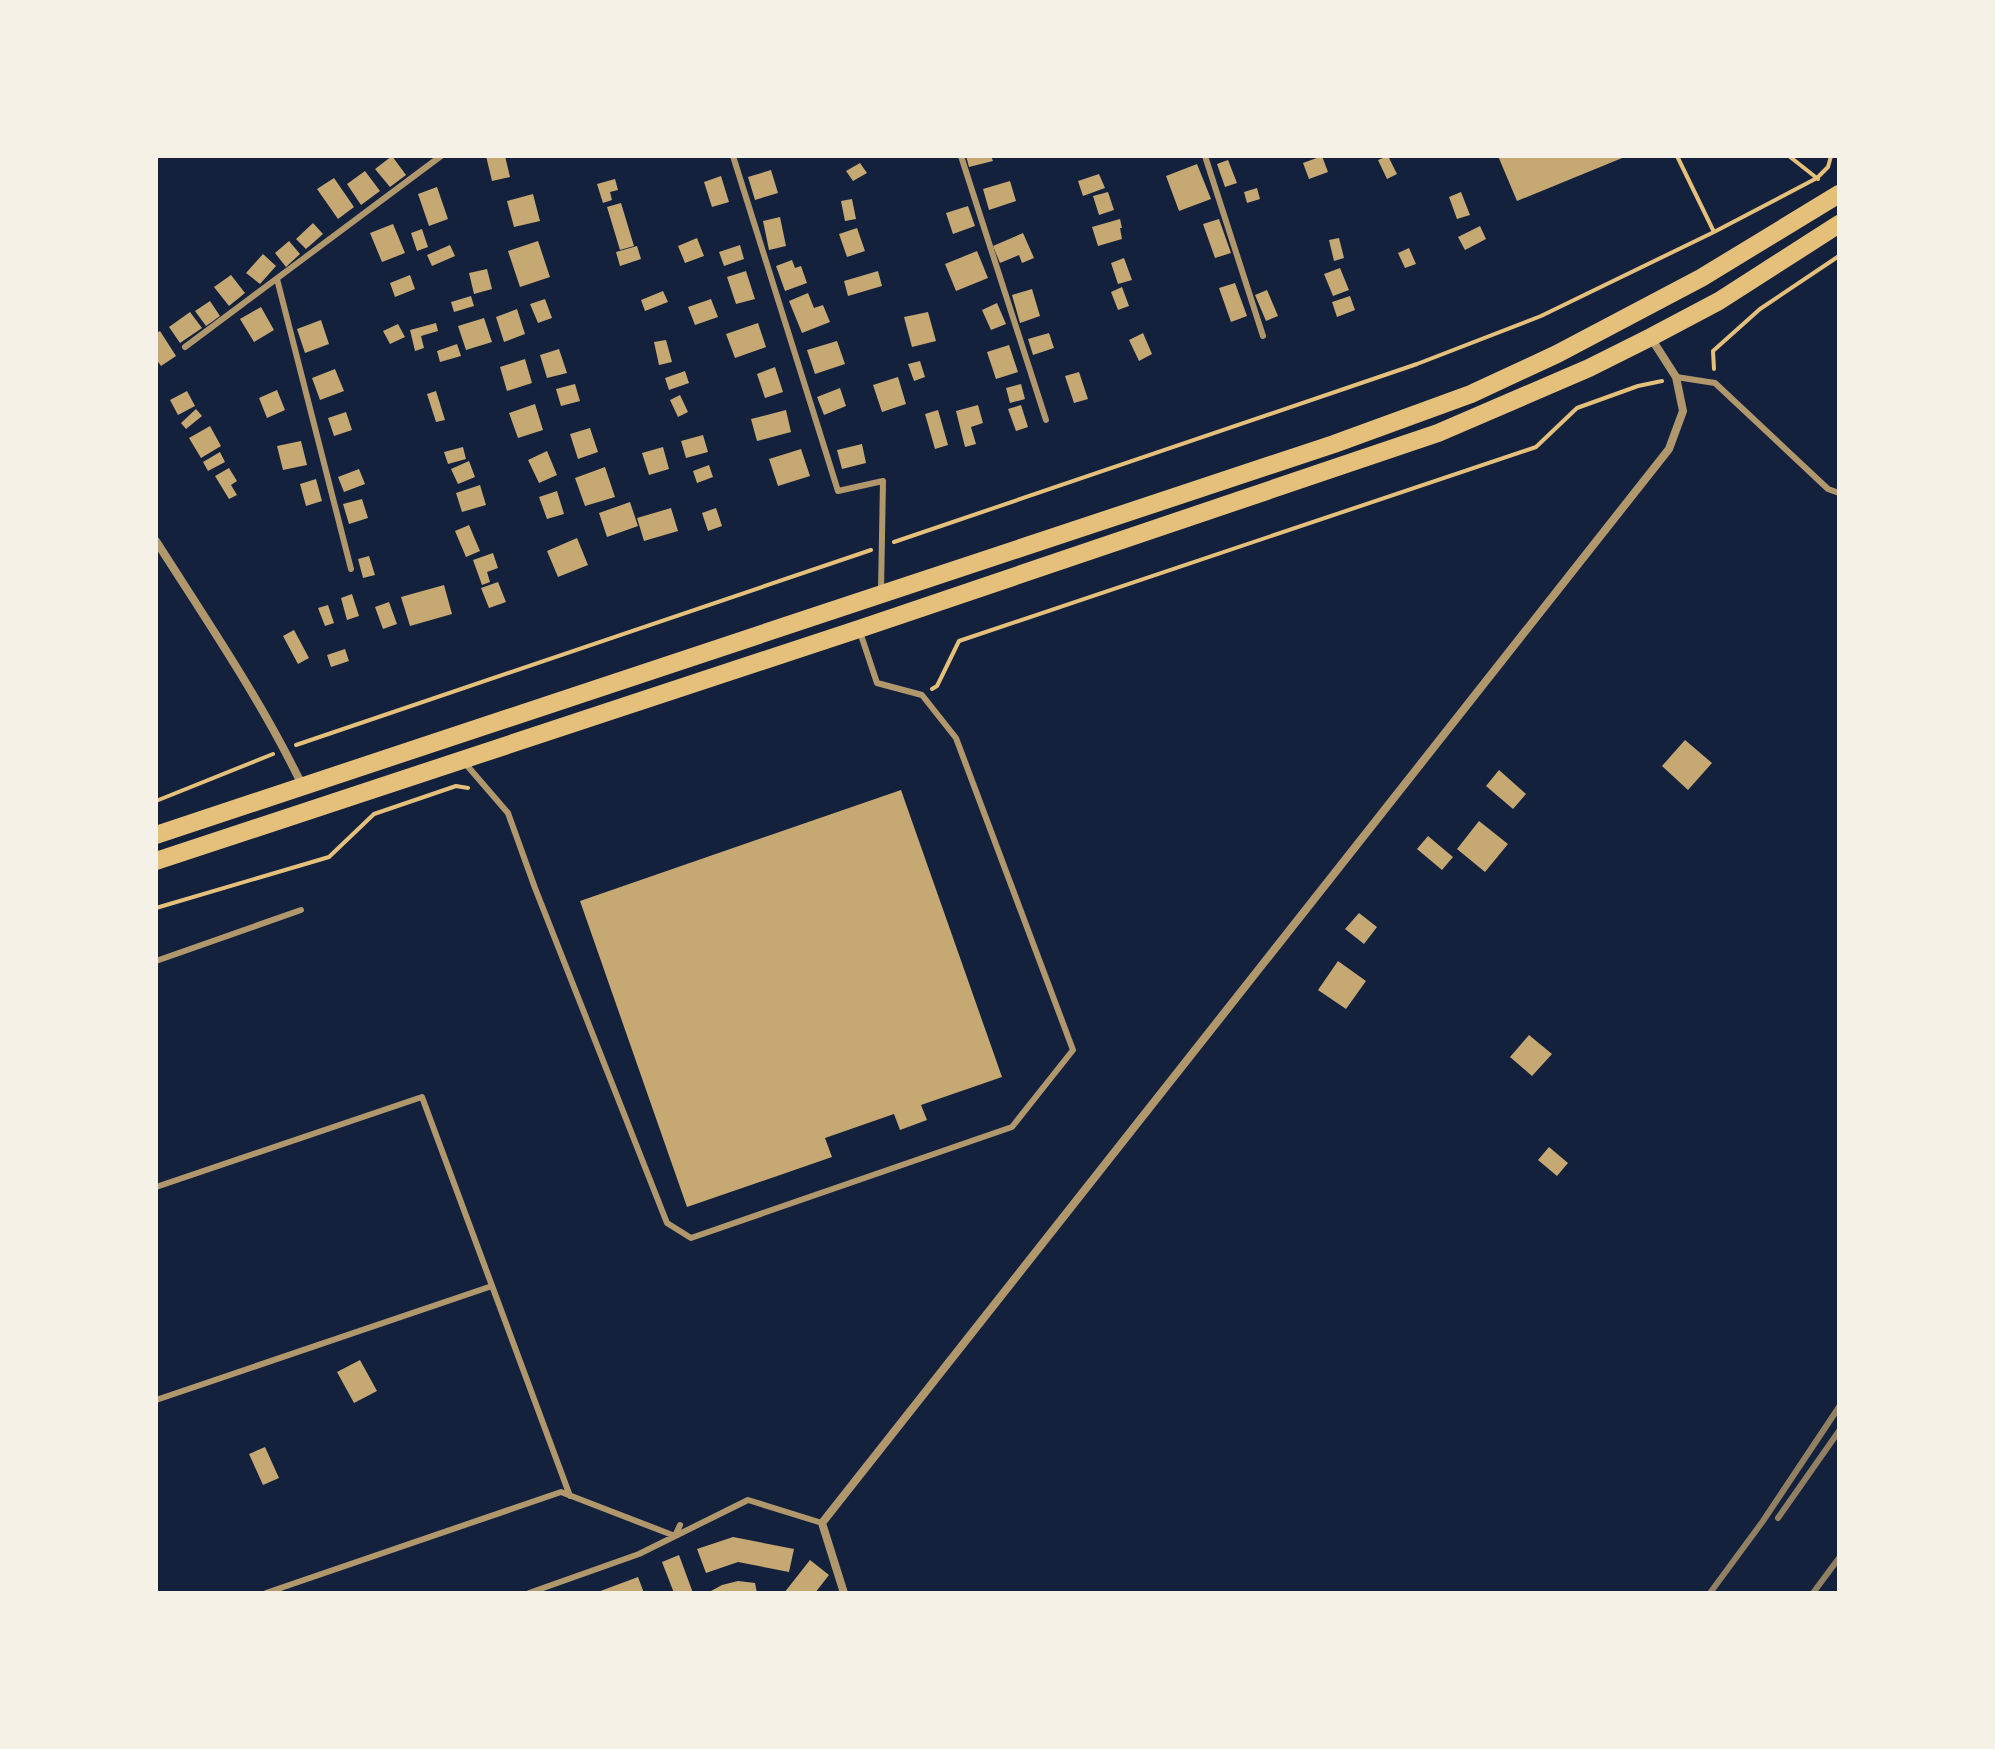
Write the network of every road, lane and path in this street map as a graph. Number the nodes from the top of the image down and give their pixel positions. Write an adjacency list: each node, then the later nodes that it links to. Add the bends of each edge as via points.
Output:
1 (441, 156): 13 (lane)
2 (733, 156): 22 (lane, via 838,491 883,481)
3 (961, 156): 19 (lane)
4 (1205, 156): 14 (lane)
5 (1677, 156): 11 (path)
6 (1789, 156): 8 (path)
7 (1831, 156): 8 (path)
8 (1817, 178): 11 (path)
9 (1839, 194): 24 (main road, via 1701,278 1471,394)
10 (1839, 224): 15 (main road, via 1719,301)
11 (1714, 232): 22 (path, via 1541,316 1417,364)
12 (1839, 256): 18 (path, via 1760,309 1713,351)
13 (277, 279): 16 (lane); 23 (lane)
14 (1263, 336)
15 (1651, 337): 17 (street); 25 (main road, via 1438,433)
16 (185, 347)
17 (1676, 377): 18 (lane); 26 (path, via 1577,408 1536,447 959,641 937,686); 41 (street, via 1683,411 1669,449)
18 (1715, 383): 20 (lane, via 1828,489)
19 (1046, 420)
20 (1839, 493)
21 (156, 541): 27 (street)
22 (882, 546): 24 (lane); 27 (path)
23 (351, 569)
24 (881, 595): 29 (main road)
25 (859, 629): 26 (lane, via 877,683); 28 (main road)
26 (922, 695): 30 (lane, via 956,738 1073,1050 1012,1127 691,1238 667,1223 508,813)
27 (285, 749): 29 (street); 31 (path)
28 (462, 760): 30 (lane); 33 (main road)
29 (303, 786): 32 (main road)
30 (488, 790): 34 (path, via 456,786 374,814 329,857)
31 (156, 801)
32 (156, 835)
33 (156, 861)
34 (156, 908)
35 (301, 910): 36 (lane)
36 (156, 961)
37 (156, 1187): 38 (lane, via 422,1097)
38 (492, 1286): 39 (lane); 40 (lane)
39 (156, 1400)
40 (570, 1496): 43 (lane); 44 (lane, via 561,1492)
41 (822, 1523): 43 (lane, via 748,1500); 46 (street)
42 (680, 1525): 43 (lane)
43 (675, 1536): 45 (lane)
44 (266, 1593)
45 (529, 1593)
46 (844, 1593)

